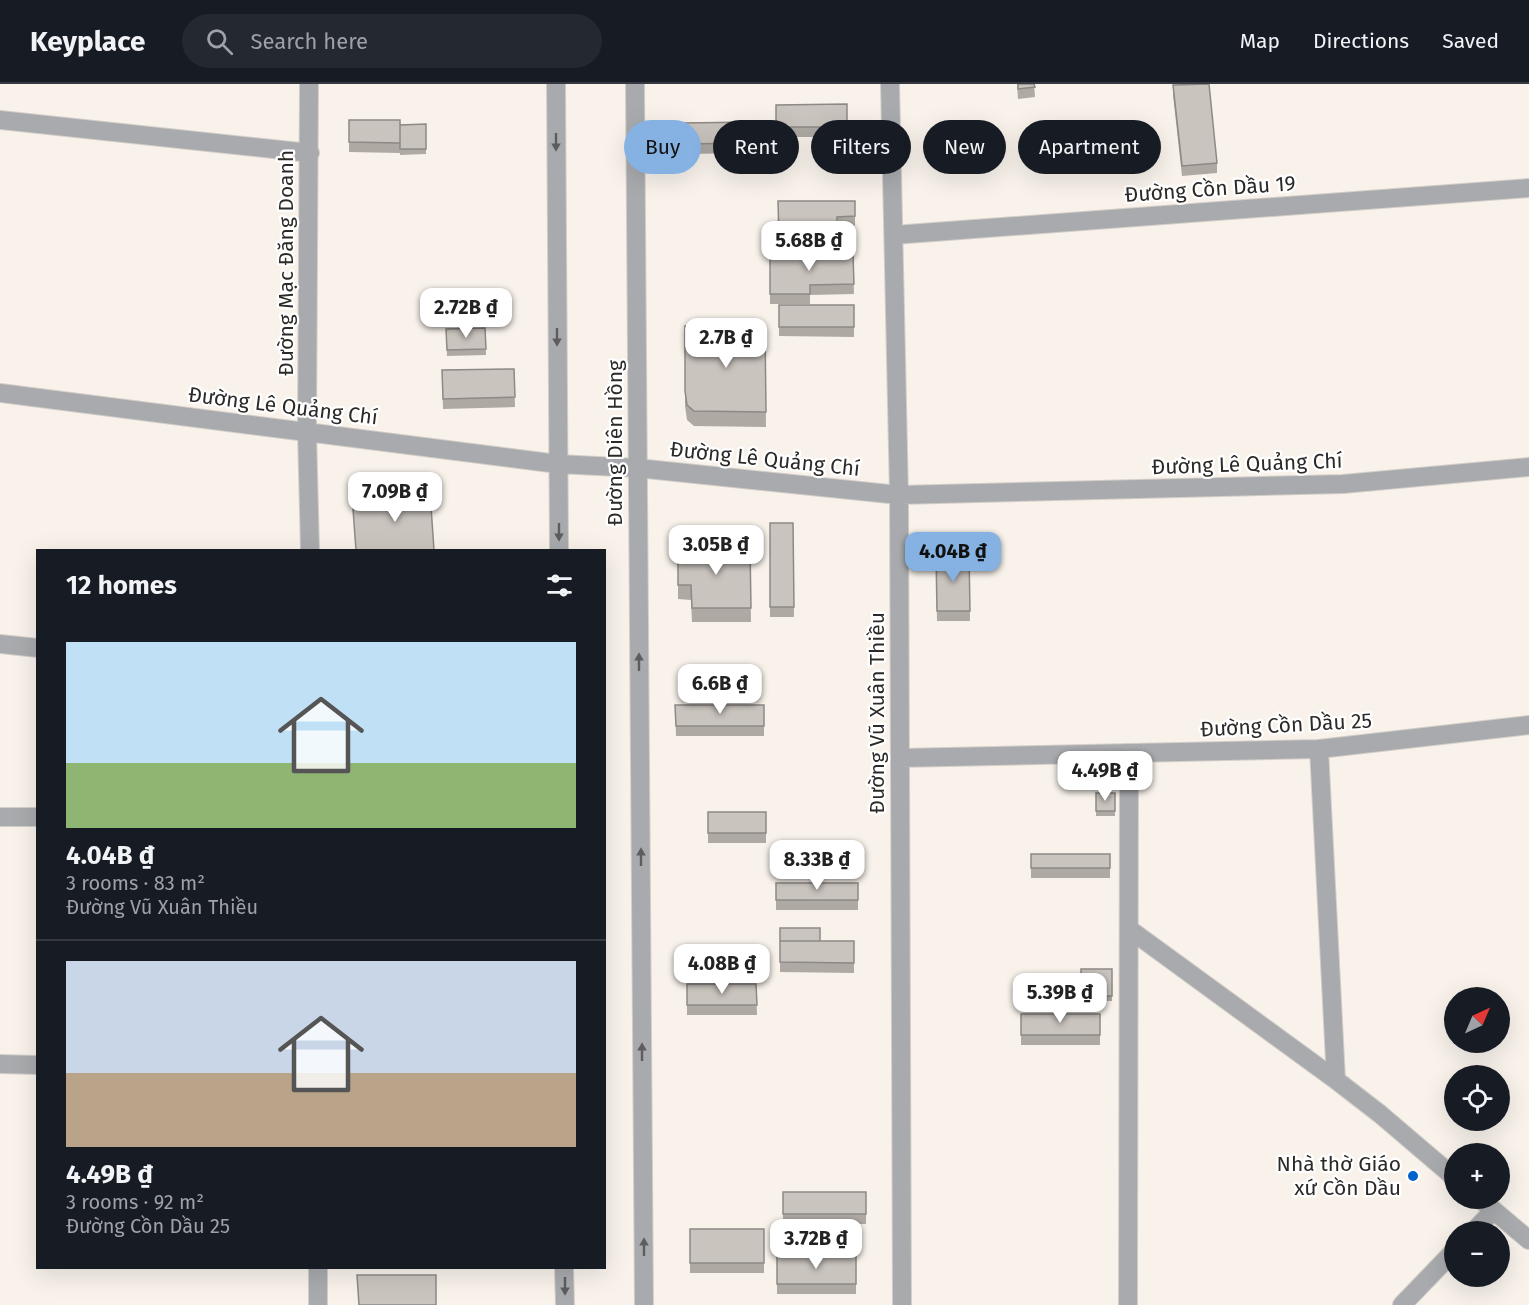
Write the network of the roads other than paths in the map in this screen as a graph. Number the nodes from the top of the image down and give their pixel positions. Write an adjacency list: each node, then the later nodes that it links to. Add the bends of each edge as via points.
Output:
1 (309, 84): 6 (street, Đường Mạc Đăng Doanh)
2 (556, 84): 11 (street, one-way to 11)
3 (634, 84): 13 (street, Đường Diên Hồng)
4 (890, 84): 8 (street, Đường Vũ Xuân Thiều)
5 (0, 120): 6 (street)
6 (310, 153): 10 (street, Đường Mạc Đăng Doanh)
7 (1529, 188): 8 (street, Đường Cồn Dầu 19)
8 (894, 235): 14 (street, Đường Vũ Xuân Thiều)
9 (0, 393): 10 (street, Đường Lê Quảng Chí)
10 (307, 432): 11 (street, Đường Lê Quảng Chí); 15 (street, Đường Mạc Đăng Doanh)
11 (558, 464): 13 (street, Đường Lê Quảng Chí); 16 (street, one-way to 16)
12 (1529, 467): 14 (street, Đường Lê Quảng Chí, via 1343,484)
13 (637, 468): 14 (street, Đường Lê Quảng Chí); 38 (street, Đường Diên Hồng, one-way to 13)
14 (899, 495): 22 (street, Đường Vũ Xuân Thiều)
15 (310, 549)
16 (559, 549)
17 (0, 644): 18 (street)
18 (36, 648)
19 (1529, 726): 20 (street, Đường Cồn Dầu 25)
20 (1318, 749): 21 (street, Đường Cồn Dầu 25); 28 (street)
21 (1125, 753): 22 (street, Đường Cồn Dầu 25); 25 (street, via 1130,765)
22 (900, 758): 39 (street, Đường Vũ Xuân Thiều)
23 (0, 817): 24 (street)
24 (36, 817)
25 (1129, 929): 28 (street); 40 (street)
26 (0, 1064): 27 (street)
27 (36, 1065)
28 (1335, 1080): 29 (street)
29 (1444, 1169)
30 (1493, 1211): 31 (street); 32 (street)
31 (1483, 1221)
32 (1529, 1240)
33 (1444, 1261): 41 (street)
34 (318, 1269): 36 (street)
35 (564, 1269): 37 (street, one-way to 37)
36 (318, 1305)
37 (565, 1305)
38 (644, 1305)
39 (902, 1305)
40 (1128, 1305)
41 (1402, 1305)

